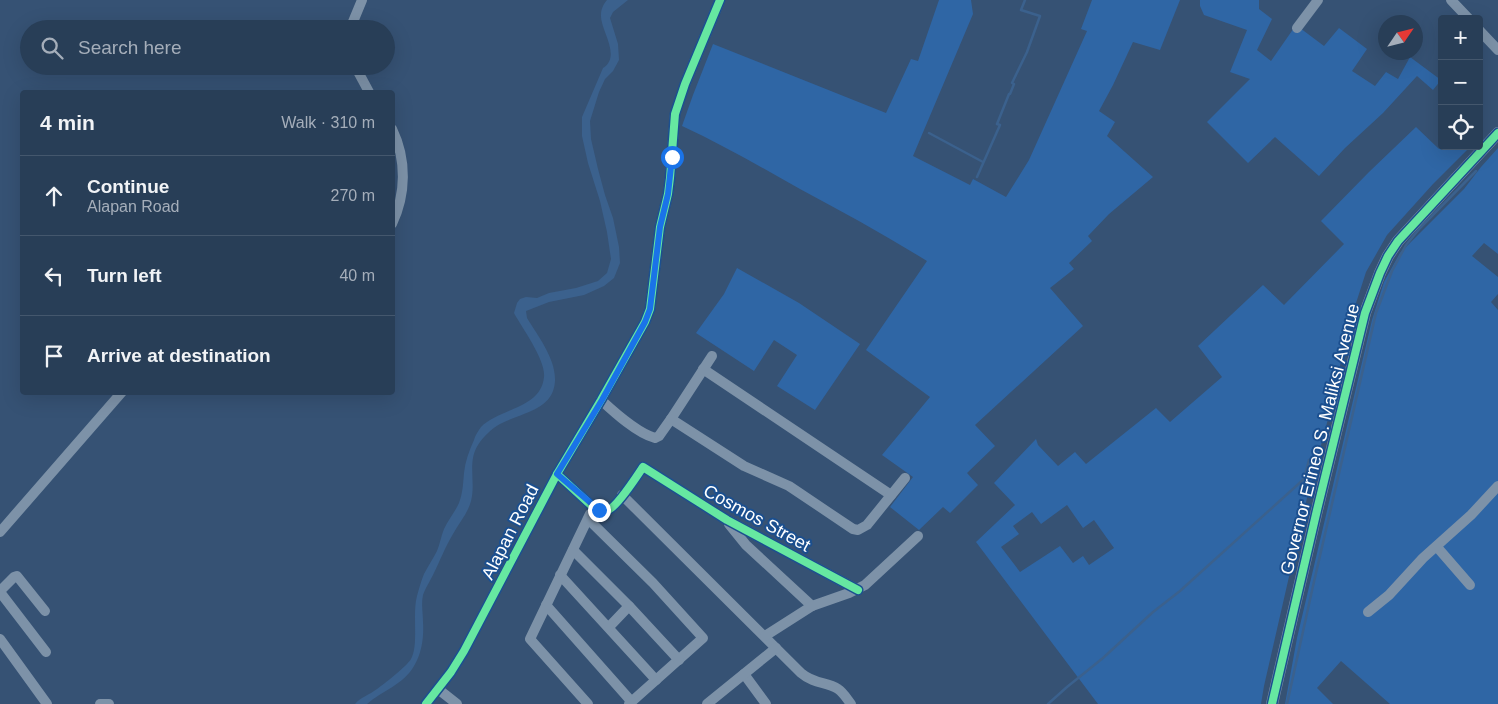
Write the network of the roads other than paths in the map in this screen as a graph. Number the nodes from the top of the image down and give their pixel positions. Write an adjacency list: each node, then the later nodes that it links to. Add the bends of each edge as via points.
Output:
1 (362, 0): 6 (street)
2 (720, 0): 18 (street, Alapan Road, via 674,114 670,178 650,309)
3 (1318, 0): 7 (street)
4 (1451, 0): 5 (street)
5 (1465, 15)
6 (354, 20)
7 (1298, 28)
8 (1483, 34): 9 (street)
9 (1498, 50)
10 (360, 75): 11 (street)
11 (368, 90)
12 (1498, 133): 61 (main road, Governor Erineo S. Maliksi Avenue, via 1403,236 1380,272 1365,312)
13 (395, 136): 14 (street, via 403,176 403,192)
14 (395, 216)
15 (712, 356): 16 (street)
16 (703, 369): 19 (street); 24 (street)
17 (119, 395): 28 (street)
18 (602, 400): 19 (street, via 650,437 659,436); 20 (street, Alapan Road)
19 (671, 419): 24 (street, via 744,466 789,486 853,529 867,525)
20 (557, 474): 25 (street); 49 (street, Alapan Road, via 476,629)
21 (905, 478): 24 (street)
22 (1498, 486): 30 (street)
23 (622, 495): 25 (street, via 608,510); 27 (street, Cosmos Street, via 643,467); 42 (street)
24 (891, 495)
25 (593, 507): 26 (street)
26 (588, 519): 31 (street); 46 (street, via 704,638)
27 (727, 520): 34 (street, Cosmos Street); 38 (street, via 742,540)
28 (0, 532)
29 (918, 536): 34 (street)
30 (1437, 547): 33 (street); 40 (street)
31 (573, 550): 32 (street); 37 (street)
32 (560, 575): 36 (street); 41 (street)
33 (1470, 585)
34 (858, 590): 38 (street)
35 (0, 591): 39 (street, via 17,576); 45 (street)
36 (546, 604): 51 (street); 57 (street, via 530,639)
37 (630, 606): 41 (street); 46 (street)
38 (812, 606): 42 (street)
39 (45, 611)
40 (1368, 612)
41 (609, 627): 48 (street)
42 (765, 636): 44 (street)
43 (0, 639): 52 (street)
44 (776, 648): 47 (street); 60 (street, via 808,678 838,688)
45 (46, 652)
46 (679, 660): 48 (street)
47 (744, 674): 50 (street); 59 (street)
48 (656, 680): 51 (street)
49 (438, 689): 55 (street, Alapan Road); 56 (street)
50 (719, 700): 58 (street)
51 (630, 703)
52 (47, 704)
53 (100, 704): 54 (street)
54 (109, 704)
55 (426, 704)
56 (457, 704)
57 (588, 704)
58 (707, 704)
59 (766, 704)
60 (851, 704)
61 (1272, 704)

